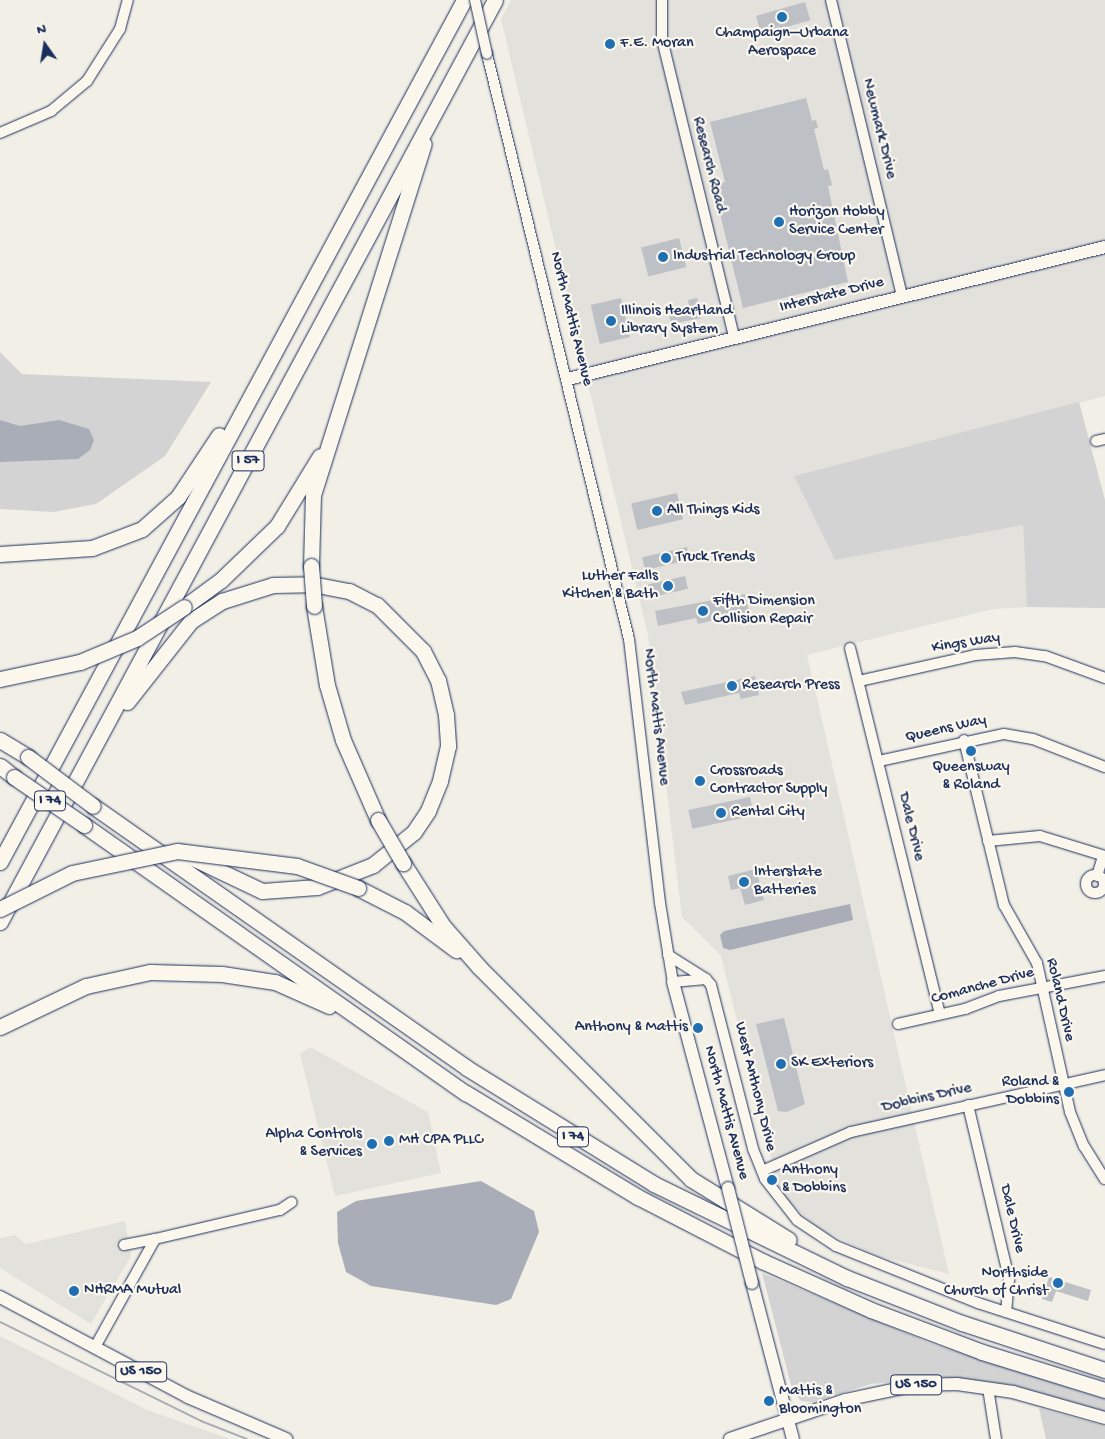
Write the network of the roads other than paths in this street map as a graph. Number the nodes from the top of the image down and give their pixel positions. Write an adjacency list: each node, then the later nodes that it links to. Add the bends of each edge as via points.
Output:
1 (128, 0): 8 (street, via 120,29 88,81 51,111)
2 (464, 0): 11 (highway, I 57)
3 (475, 0): 13 (street, North Mattis Avenue, bridge)
4 (495, 0): 7 (highway, I 57)
5 (662, 0): 12 (street, Research Road, via 661,32)
6 (831, 0): 10 (street, Newmark Drive)
7 (428, 126): 14 (highway, via 418,173); 22 (highway, I 57)
8 (0, 133)
9 (1105, 247): 10 (main road, Interstate Drive)
10 (902, 295): 12 (main road, Interstate Drive)
11 (283, 334): 15 (highway, via 195,474 155,520 129,536 92,548); 27 (highway, I 57)
12 (734, 337): 13 (main road, Interstate Drive)
13 (568, 379): 35 (street, North Mattis Avenue, via 629,639)
14 (332, 435): 18 (highway, bridge, via 277,526 221,580 136,638 80,662); 36 (highway, bridge, via 313,495 311,566 327,685 342,740 378,820 403,863 443,926)
15 (0, 554)
16 (850, 648): 19 (street, Dale Drive)
17 (1105, 678): 19 (street, Kings Way, via 1045,656 1015,652 975,655)
18 (0, 679)
19 (859, 681): 23 (street, Dale Drive)
20 (0, 740): 26 (highway, I 74, bridge)
21 (964, 740): 23 (street, Queens Way); 25 (street, Queens Way, via 998,734 1022,736); 28 (street, Roland Drive)
22 (97, 741): 26 (highway, via 191,621 222,601 273,585 312,584 349,591 377,605 423,651 438,680 446,715 448,746 440,781 428,811 414,832 373,865 316,887 262,891); 34 (highway, I 57)
23 (879, 761): 41 (street, Dale Drive)
24 (0, 766): 44 (highway, I 74, bridge)
25 (1105, 766)
26 (112, 819): 53 (highway, I 74, via 559,1128 654,1184)
27 (21, 823): 29 (highway); 31 (highway, I 57)
28 (988, 841): 30 (street, via 1040,836); 40 (street, Roland Drive, via 1004,905 1032,951)
29 (0, 847)
30 (1104, 856): 32 (street)
31 (0, 862)
32 (1097, 876)
33 (0, 909): 36 (highway, bridge, via 72,872 177,852 297,866 358,888 405,912)
34 (0, 922)
35 (668, 955): 38 (street); 39 (street, North Mattis Avenue)
36 (479, 967): 53 (highway, via 691,1179)
37 (1105, 976): 40 (street, Comanche Drive)
38 (706, 979): 39 (street); 48 (street, West Anthony Drive, via 715,996 753,1149)
39 (674, 982): 62 (main road, North Mattis Avenue, bridge)
40 (1042, 986): 41 (street, Comanche Drive); 46 (street, Roland Drive)
41 (940, 1014): 42 (street, Comanche Drive)
42 (898, 1024)
43 (0, 1027): 44 (highway, via 54,998 116,977 179,971 222,974 275,982 300,991)
44 (434, 1072): 60 (highway, I 74, via 575,1162 762,1261 935,1334)
45 (1105, 1075): 46 (street, Dobbins Drive)
46 (1063, 1084): 47 (street, Dobbins Drive); 49 (street, Roland Drive, via 1076,1130)
47 (968, 1105): 48 (street, Dobbins Drive, via 851,1132); 55 (street, Dale Drive, via 1006,1264)
48 (762, 1171): 55 (street, West Anthony Drive, via 784,1206 820,1237 885,1266)
49 (1105, 1179)
50 (292, 1202): 51 (street, via 280,1210)
51 (155, 1239): 52 (street); 57 (street)
52 (124, 1245)
53 (847, 1278): 58 (highway, I 74, via 962,1323)
54 (0, 1297): 57 (main road, US 150)
55 (1006, 1312): 56 (street, West Anthony Drive)
56 (1105, 1344)
57 (95, 1347): 63 (main road, US 150, via 237,1421)
58 (1105, 1370)
59 (988, 1388): 61 (main road, US 150); 62 (main road, US 150, via 957,1384 898,1387 845,1400); 66 (street)
60 (1105, 1390)
61 (1105, 1418)
62 (788, 1420): 64 (main road, US 150); 65 (main road, North Mattis Avenue)
63 (286, 1439)
64 (730, 1439)
65 (793, 1439)
66 (996, 1439)

